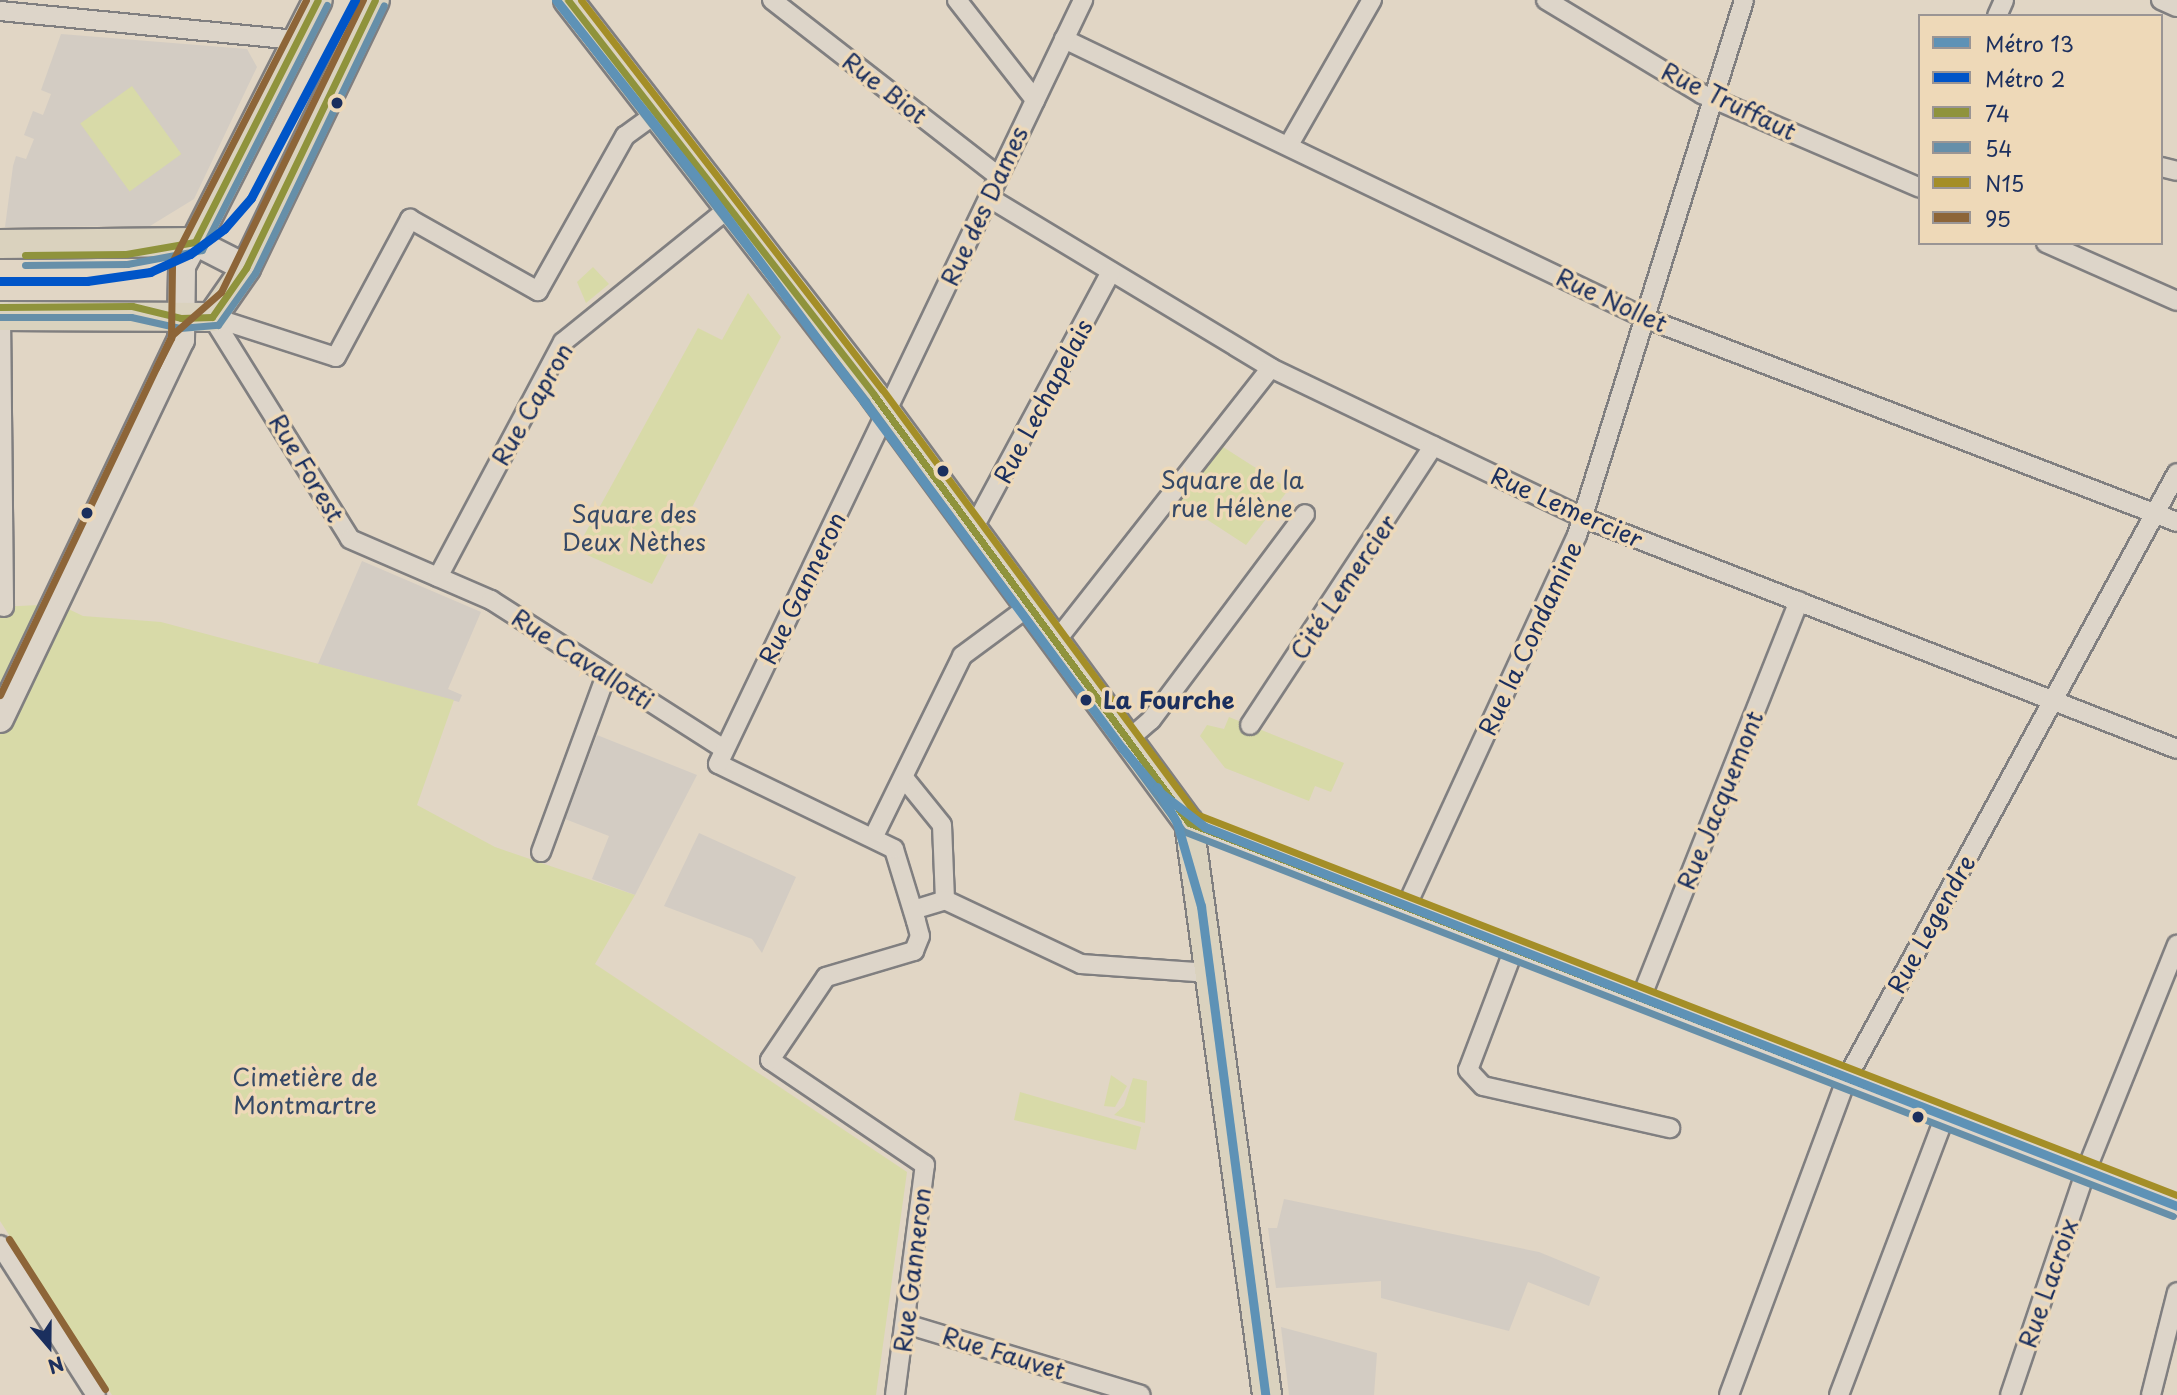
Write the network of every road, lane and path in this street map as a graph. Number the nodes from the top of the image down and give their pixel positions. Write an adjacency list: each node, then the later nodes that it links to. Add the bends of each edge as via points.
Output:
1 (318, 0): 14 (main road)
2 (375, 0): 26 (main road)
3 (568, 0): 17 (main road)
4 (772, 0): 19 (street, Rue Biot)
5 (957, 0): 16 (street)
6 (1083, 0): 13 (street, Rue des Dames)
7 (1372, 0): 18 (street)
8 (1546, 0): 15 (street, Rue Truffaut)
9 (1744, 0): 15 (street, Rue la Condamine)
10 (2161, 0): 11 (street)
11 (2177, 7)
12 (0, 11): 14 (street)
13 (1064, 39): 16 (street, Rue des Dames); 18 (street, Rue Nollet)
14 (296, 40): 23 (main road)
15 (1713, 98): 20 (street, Rue Truffaut); 31 (street, Rue la Condamine)
16 (1035, 100): 19 (street, Rue des Dames)
17 (655, 114): 22 (main road); 30 (street, via 625,136 537,291 410,219 336,357)
18 (1290, 143): 31 (street, Rue Nollet)
19 (998, 176): 21 (street, Rue des Dames)
20 (1918, 187)
21 (988, 197): 27 (street, Rue Lemercier); 34 (street, Rue des Dames)
22 (729, 208): 34 (main road); 42 (street, Rue Capron, via 563,342)
23 (195, 242): 24 (main road); 26 (street); 32 (street, via 182,266)
24 (0, 244)
25 (2051, 245): 28 (street)
26 (246, 268): 30 (main road)
27 (1111, 272): 33 (street, Rue Lemercier); 41 (street, Rue Lechapelais)
28 (2177, 301)
29 (1, 316): 32 (main road); 45 (street)
30 (212, 317): 32 (main road); 42 (street, Rue Forest, via 350,539)
31 (1645, 318): 38 (street, Rue Nollet); 39 (street, Rue la Condamine)
32 (181, 329): 49 (street)
33 (1270, 368): 35 (street, Rue Lemercier); 46 (street)
34 (887, 412): 41 (main road); 53 (street, Rue Ganneron)
35 (1433, 446): 39 (street, Rue Lemercier); 50 (street, Cité Lemercier)
36 (2177, 473): 38 (street, Rue Legendre)
37 (1305, 514): 51 (street, via 1151,720)
38 (2155, 515): 40 (street, Rue Nollet); 48 (street, Rue Legendre)
39 (1584, 518): 43 (street, Rue Lemercier); 59 (street, Rue la Condamine)
40 (2177, 522)
41 (973, 529): 44 (main road)
42 (438, 577): 47 (street, Rue Cavallotti, via 491,600)
43 (1799, 601): 48 (street, Rue Lemercier); 64 (street, Rue Jacquemont)
44 (1031, 605): 46 (main road); 54 (street, via 962,656)
45 (4, 607)
46 (1056, 641): 51 (main road)
47 (606, 675): 53 (street, Rue Cavallotti); 57 (street)
48 (2053, 702): 52 (street, Rue Lemercier); 66 (street, Rue Legendre)
49 (0, 719)
50 (1250, 725)
51 (1129, 739): 55 (main road)
52 (2177, 749)
53 (721, 757): 56 (street, Rue Cavallotti)
54 (904, 778): 56 (street); 58 (street, via 942,825)
55 (1189, 823): 59 (street); 63 (main road)
56 (873, 838): 60 (street, Rue Cavallotti, via 894,849)
57 (541, 852)
58 (945, 900): 60 (street); 63 (street, via 1082,964)
59 (1406, 907): 62 (street)
60 (913, 910): 65 (street, Rue Cavallotti, via 920,936 914,951 826,977)
61 (2177, 946): 69 (street, Rue Lacroix)
62 (1514, 949): 64 (street); 68 (street, via 1468,1070 1483,1086)
63 (1210, 973): 77 (main road)
64 (1641, 998): 66 (street)
65 (770, 1060): 73 (street, Rue Ganneron, via 925,1165)
66 (1847, 1078): 67 (street); 78 (street, Rue Legendre)
67 (1945, 1116): 69 (street); 79 (street)
68 (1670, 1128)
69 (2086, 1171): 70 (street); 80 (street, Rue Lacroix)
70 (2177, 1206)
71 (0, 1245): 74 (street)
72 (2177, 1292): 81 (street)
73 (906, 1324): 75 (street, Rue Ganneron); 76 (street, Rue Fauvet)
74 (96, 1395)
75 (895, 1395)
76 (1141, 1395)
77 (1267, 1395)
78 (1729, 1395)
79 (1839, 1395)
80 (2010, 1395)
81 (2151, 1395)

